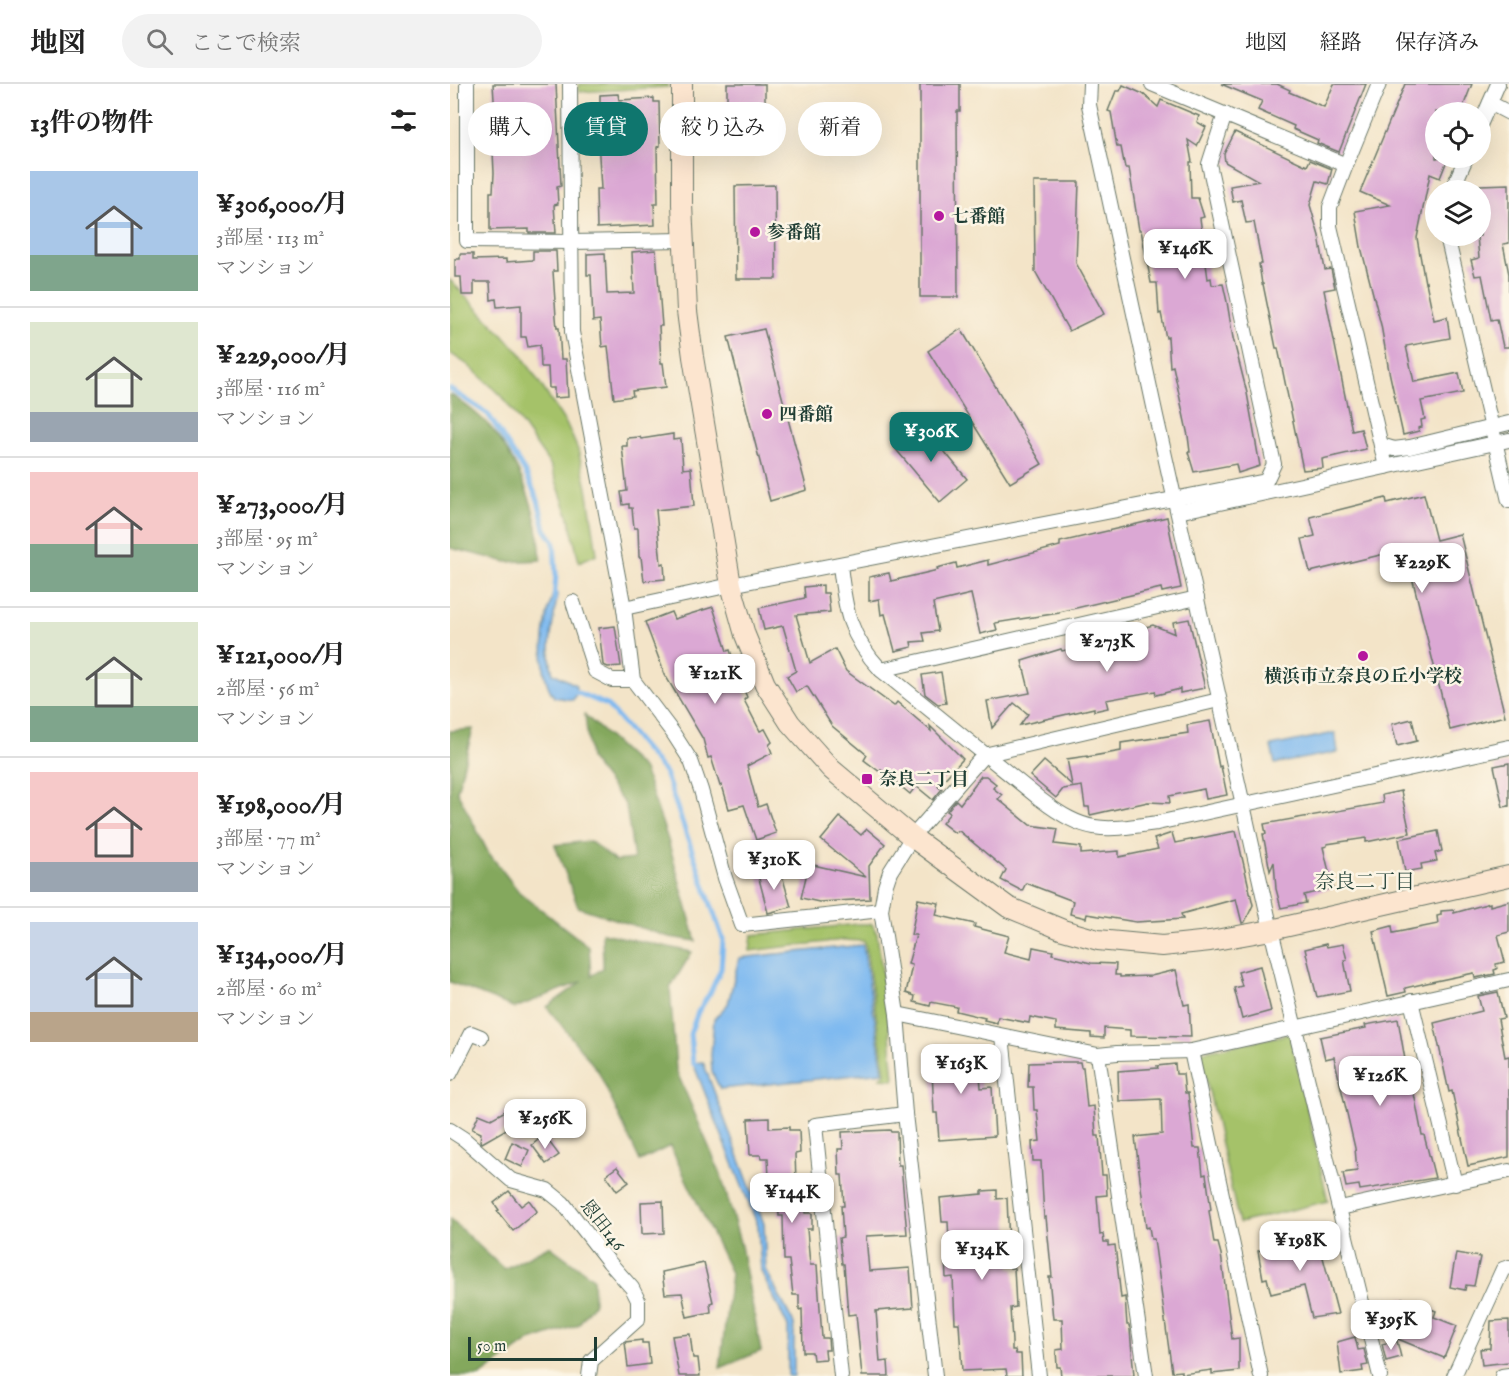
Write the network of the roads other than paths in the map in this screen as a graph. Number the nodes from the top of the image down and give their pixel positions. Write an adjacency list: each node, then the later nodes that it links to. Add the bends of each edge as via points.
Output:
1 (467, 84): 14 (street, via 467,241)
2 (570, 84): 14 (street)
3 (682, 84): 13 (street)
4 (1090, 84): 24 (street, via 1089,105)
5 (1152, 84): 11 (street)
6 (1379, 84): 12 (street)
7 (1498, 84): 8 (street)
8 (1491, 102)
9 (1491, 104): 10 (street)
10 (1509, 113)
11 (1225, 114): 12 (street); 21 (street, via 1209,164 1274,464)
12 (1346, 165): 19 (street, via 1330,207 1330,226)
13 (683, 240): 14 (street); 26 (street, via 693,357)
14 (572, 242): 29 (street, via 572,332)
15 (1449, 246): 17 (street)
16 (1509, 423): 17 (street)
17 (1492, 427): 18 (street); 19 (street, via 1410,447 1394,449)
18 (1502, 442): 20 (street); 23 (street)
19 (1381, 445): 20 (street)
20 (1386, 467): 22 (street)
21 (1272, 470): 22 (street); 24 (street, via 1266,481)
22 (1286, 489): 24 (street)
23 (1509, 501)
24 (1176, 506): 25 (street); 27 (street)
25 (840, 565): 26 (street); 30 (street, via 844,602 854,635)
26 (731, 585): 29 (street); 36 (street, via 765,684 790,723 831,769)
27 (1197, 598): 30 (street); 32 (street)
28 (573, 602): 31 (street, via 595,671 612,680)
29 (624, 608): 31 (street)
30 (881, 669): 34 (street)
31 (633, 680): 38 (street, via 691,761 742,925)
32 (1219, 700): 34 (street); 35 (street)
33 (1509, 747): 35 (street)
34 (984, 755): 35 (street, via 1062,816 1092,828 1112,830 1157,824); 36 (street)
35 (1243, 805): 39 (street)
36 (912, 837): 38 (street, via 890,872); 39 (street, via 1008,907 1098,940 1162,946)
37 (1509, 876): 39 (street)
38 (881, 910): 42 (street)
39 (1270, 930): 43 (street)
40 (1509, 980): 41 (street)
41 (1411, 1001): 43 (street); 52 (street)
42 (897, 1014): 45 (street); 49 (street)
43 (1295, 1027): 46 (street); 53 (street)
44 (471, 1033): 48 (street)
45 (1002, 1036): 47 (street); 59 (street)
46 (1191, 1051): 47 (street); 61 (street)
47 (1098, 1055): 60 (street)
48 (450, 1074)
49 (904, 1114): 57 (street, via 815,1125); 58 (street)
50 (450, 1130): 56 (street, 恩田146, via 511,1180 547,1190 563,1203 633,1288 638,1300 638,1319 591,1361)
51 (1509, 1171): 52 (street)
52 (1455, 1184): 53 (street)
53 (1340, 1208): 62 (street)
54 (1509, 1267): 63 (street, via 1503,1269)
55 (1509, 1375): 64 (street)
56 (589, 1376)
57 (841, 1376)
58 (935, 1376)
59 (1039, 1376)
60 (1146, 1376)
61 (1261, 1376)
62 (1380, 1376)
63 (1454, 1376)
64 (1502, 1376)

